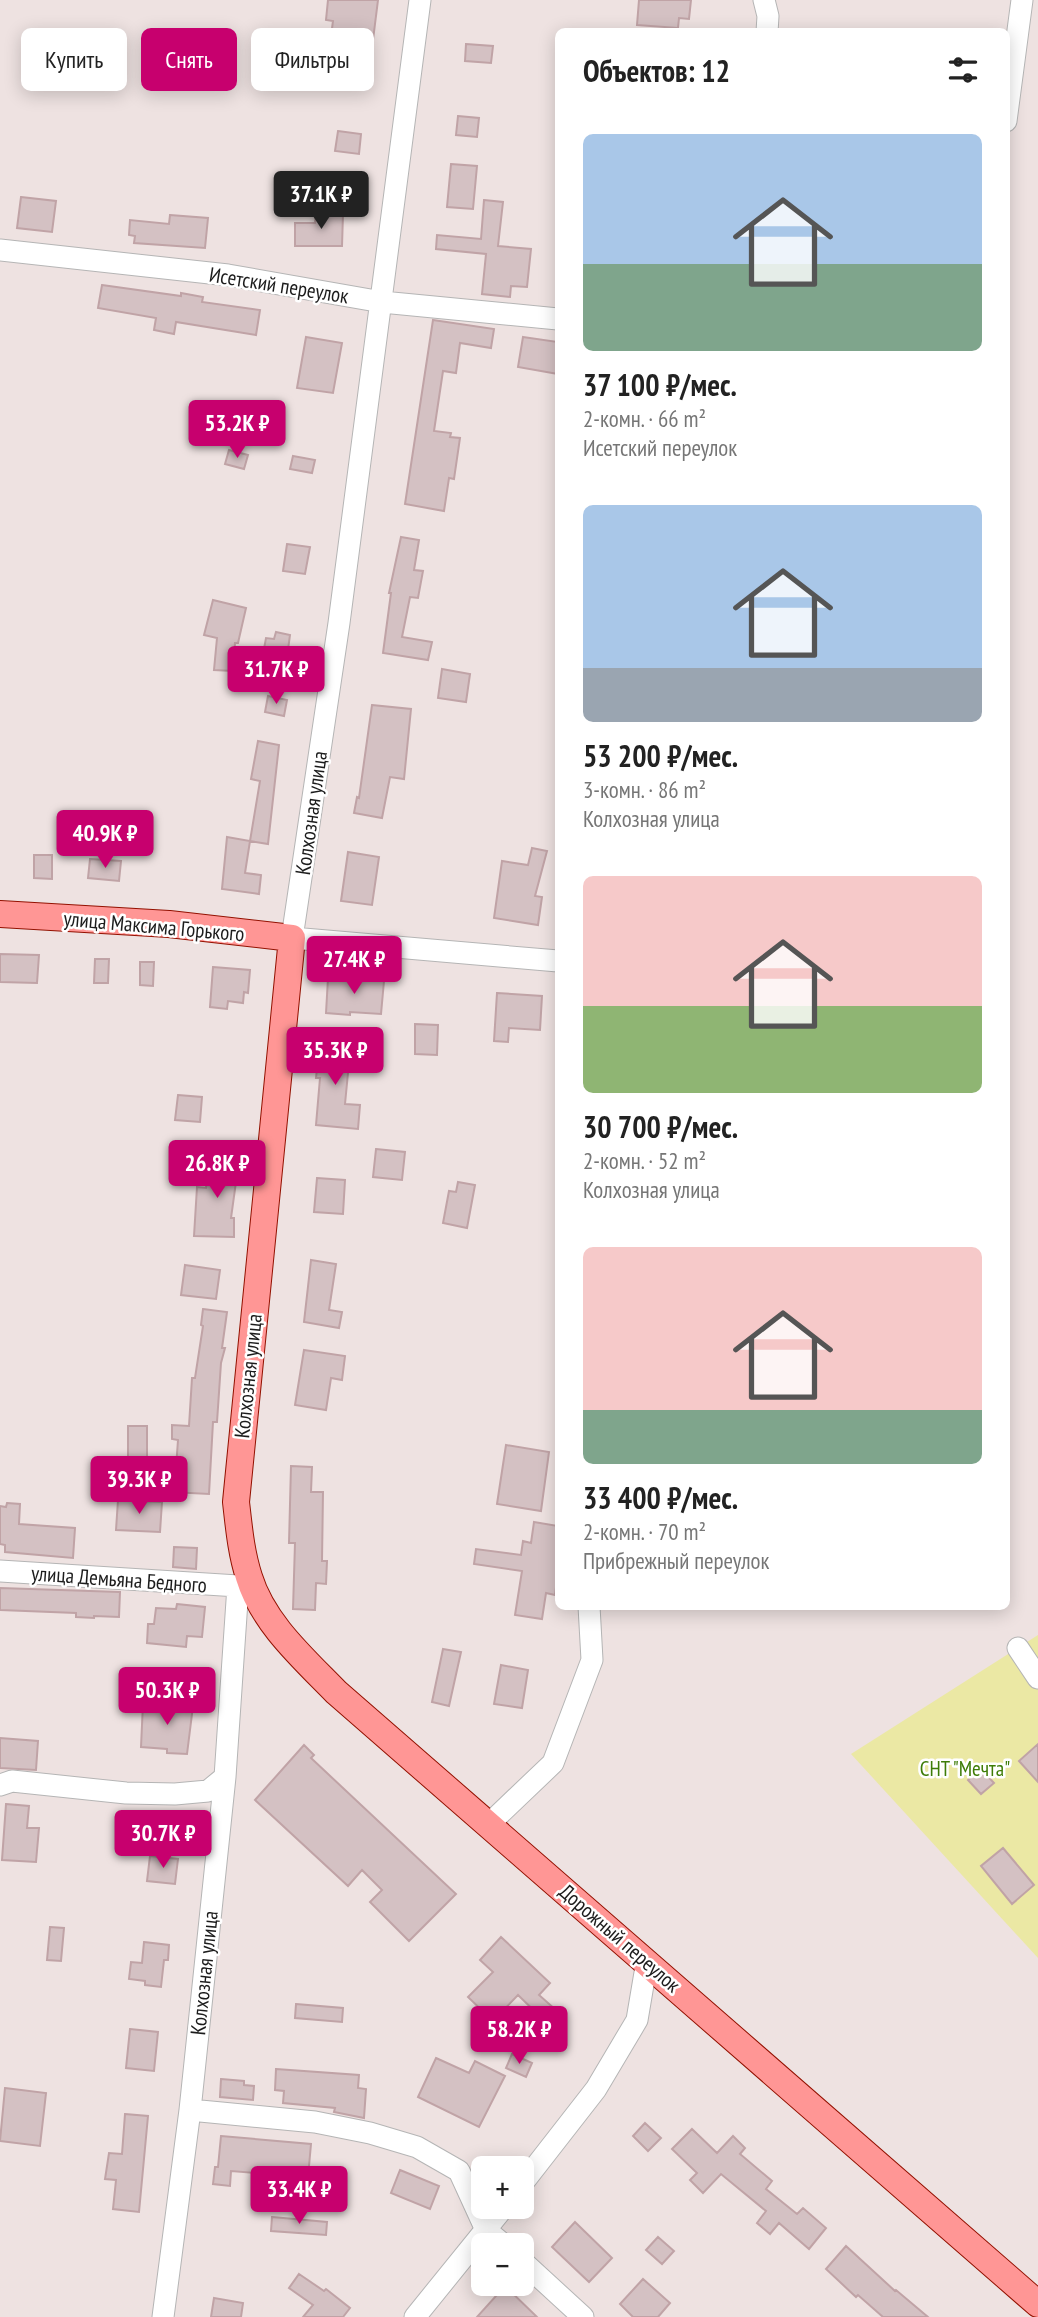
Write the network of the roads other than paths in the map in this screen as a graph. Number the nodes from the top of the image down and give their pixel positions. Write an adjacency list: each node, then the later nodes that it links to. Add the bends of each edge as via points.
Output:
1 (420, 0): 7 (street, Колхозная улица)
2 (764, 0): 4 (street)
3 (1022, 0): 5 (street)
4 (767, 28)
5 (1010, 91)
6 (0, 250): 7 (street, Исетский переулок, via 228,275)
7 (382, 302): 8 (street, Исетский переулок); 10 (street, Колхозная улица)
8 (555, 319)
9 (0, 914): 10 (main road, улица Максима Горького)
10 (292, 938): 11 (street, улица Максима Горького); 12 (main road, Колхозная улица, via 240,1455 236,1502)
11 (555, 961)
12 (240, 1544): 14 (main road, Дорожный переулок)
13 (0, 1571): 14 (street, улица Демьяна Бедного)
14 (244, 1583): 18 (street, Колхозная улица); 20 (main road, Дорожный переулок, via 287,1641 336,1692)
15 (589, 1610): 20 (street, via 592,1660 553,1763)
16 (1018, 1648): 17 (street)
17 (1038, 1678)
18 (225, 1777): 19 (street, via 208,1791 175,1794 12,1781); 22 (street, Колхозная улица)
19 (0, 1785)
20 (488, 1825): 21 (main road, Дорожный переулок)
21 (647, 1961): 23 (street, via 637,2020 596,2089); 28 (main road, Дорожный переулок)
22 (190, 2110): 25 (street, via 315,2122 417,2147 459,2171); 29 (street, Колхозная улица)
23 (534, 2169)
24 (495, 2219): 25 (street)
25 (486, 2230): 26 (street); 30 (street)
26 (489, 2233)
27 (534, 2272): 31 (street)
28 (1038, 2304)
29 (163, 2317)
30 (415, 2317)
31 (583, 2317)

